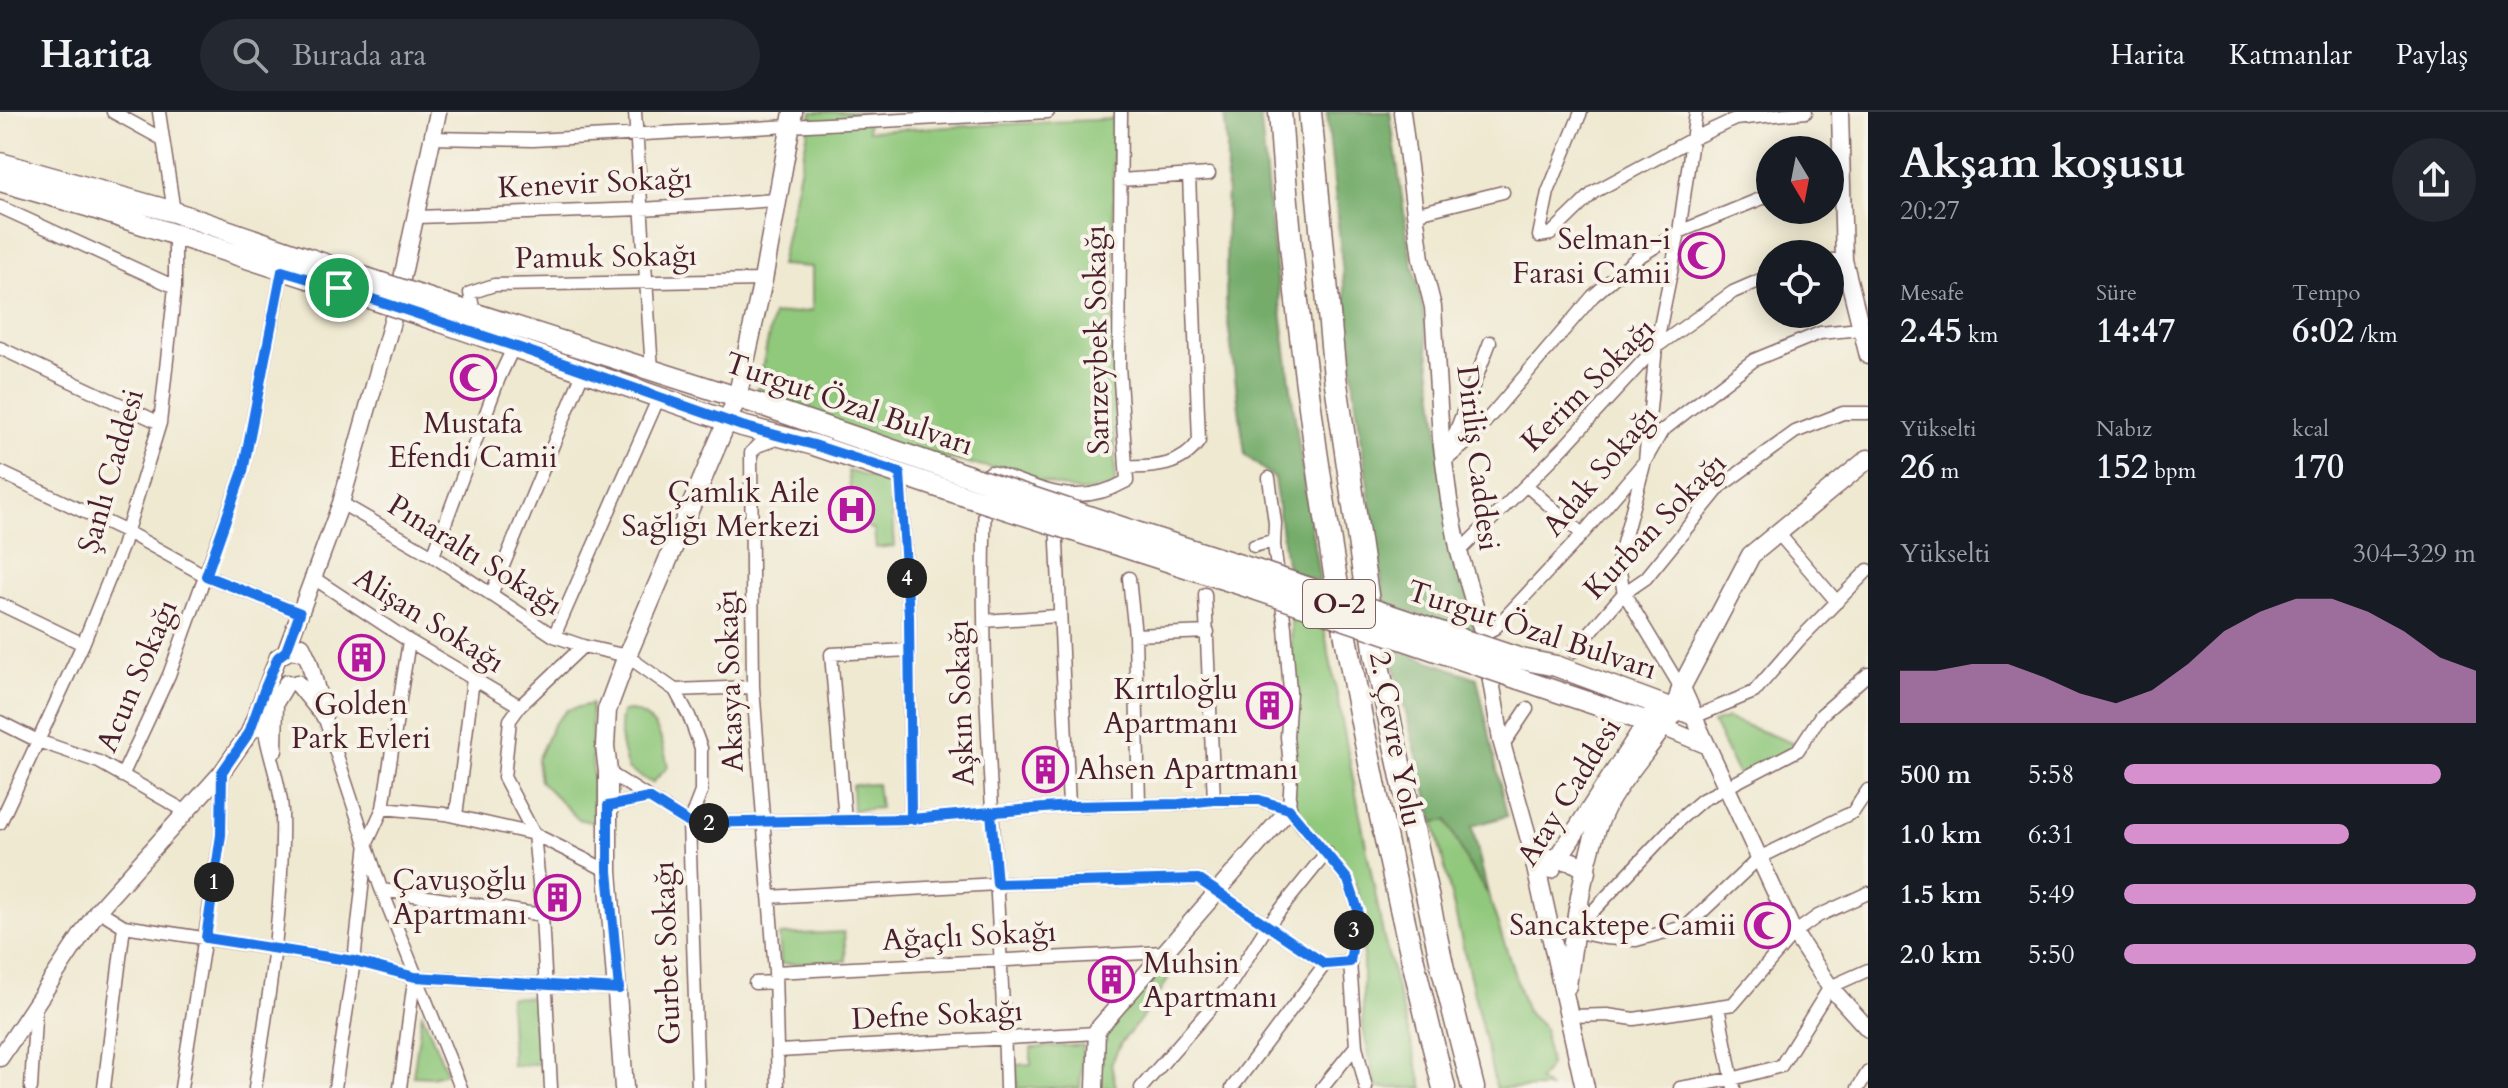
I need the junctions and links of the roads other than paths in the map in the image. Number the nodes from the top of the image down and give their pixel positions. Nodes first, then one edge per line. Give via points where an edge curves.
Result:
1 (113, 112) edge
2 (159, 112) edge
3 (438, 112) edge
4 (635, 112) edge
5 (1048, 112) edge
6 (1121, 112) edge
7 (1280, 112) edge
8 (1310, 112) edge
9 (1402, 112) edge
10 (1594, 112) edge
11 (1696, 112) edge
12 (1806, 112) edge
13 (1840, 112) edge
14 (1579, 116) edge
15 (792, 118) edge
16 (880, 118) edge
17 (637, 133) junction
18 (1838, 136) edge
19 (431, 138) junction
20 (162, 139) junction
21 (1692, 139) junction
22 (0, 163) edge
23 (1209, 174) dead end
24 (1189, 175) junction
25 (1120, 180) junction
26 (0, 181) edge
27 (1503, 192) dead end
28 (776, 200) junction
29 (1756, 201) edge
30 (0, 207) edge
31 (642, 209) junction
32 (174, 212) junction
33 (1414, 214) junction
34 (417, 217) junction
35 (1679, 232) junction
36 (175, 235) junction
37 (282, 271) junction
38 (342, 280) junction
39 (763, 280) junction
40 (647, 281) junction
41 (1844, 281) edge
42 (1756, 282) edge
43 (175, 287) junction
44 (474, 312) junction
45 (444, 313) junction
46 (1860, 329) junction
47 (1490, 342) dead end
48 (514, 346) junction
49 (1656, 347) junction
50 (0, 348) edge
51 (1868, 356) edge
52 (584, 370) junction
53 (652, 370) junction
54 (659, 397) junction
55 (737, 398) junction
56 (1868, 413) edge
57 (726, 420) junction
58 (160, 423) junction
59 (783, 437) junction
60 (1868, 459) edge
61 (1645, 461) junction
62 (1444, 462) junction
63 (1126, 467) junction
64 (0, 472) edge
65 (900, 473) junction
66 (1269, 478) dead end
67 (964, 485) junction
68 (1526, 485) junction
69 (1055, 492) junction
70 (341, 503) junction
71 (984, 508) joint
72 (127, 532) junction
73 (1778, 533) junction
74 (1582, 534) junction
75 (1274, 545) junction
76 (1254, 546) dead end
77 (1459, 552) junction
78 (433, 556) junction
79 (1868, 570) edge
80 (206, 576) junction
81 (312, 577) junction
82 (1129, 578) dead end
83 (1624, 593) junction
84 (1205, 594) dead end
85 (491, 595) junction
86 (1837, 602) junction
87 (0, 604) edge
88 (1058, 616) junction
89 (299, 617) junction
90 (984, 621) junction
91 (1208, 632) junction
92 (1483, 634) junction
93 (1135, 635) junction
94 (554, 636) junction
95 (409, 641) junction
96 (83, 644) junction
97 (583, 646) junction
98 (909, 650) junction
99 (1574, 651) dead end
100 (295, 652) junction
101 (627, 656) junction
102 (275, 668) junction
103 (309, 670) junction
104 (1868, 674) edge
105 (473, 679) junction
106 (292, 683) junction
107 (753, 687) junction
108 (1681, 688) junction
109 (675, 690) junction
110 (271, 693) junction
111 (520, 706) junction
112 (1527, 709) dead end
113 (324, 716) junction
114 (1668, 716) junction
115 (264, 721) junction
116 (0, 722) edge
117 (249, 733) junction
118 (38, 741) junction
119 (1503, 745) junction
120 (1706, 745) junction
121 (275, 766) junction
122 (222, 772) junction
123 (608, 772) junction
124 (122, 776) junction
125 (1725, 789) junction
126 (1868, 790) edge
127 (649, 798) junction
128 (1214, 800) junction
129 (1139, 804) junction
130 (608, 806) junction
131 (1069, 806) junction
132 (383, 808) junction
133 (1289, 809) junction
134 (185, 811) junction
135 (991, 812) junction
136 (456, 816) junction
137 (911, 819) junction
138 (845, 820) junction
139 (0, 823) edge
140 (689, 823) junction
141 (764, 823) junction
142 (534, 834) junction
143 (367, 843) junction
144 (1327, 852) junction
145 (1533, 854) junction
146 (1759, 858) junction
147 (1554, 861) junction
148 (608, 871) junction
149 (1587, 872) junction
150 (997, 884) junction
151 (382, 890) junction
152 (1218, 892) junction
153 (1868, 893) edge
154 (1542, 895) junction
155 (769, 897) junction
156 (98, 910) junction
157 (542, 915) junction
158 (1268, 925) junction
159 (124, 926) junction
160 (1549, 929) junction
161 (1574, 931) junction
162 (1794, 933) junction
163 (206, 938) junction
164 (276, 949) junction
165 (1165, 952) junction
166 (1002, 960) junction
167 (354, 961) junction
168 (1350, 962) junction
169 (1325, 964) junction
170 (1868, 970) edge
171 (415, 977) junction
172 (775, 977) junction
173 (755, 983) dead end
174 (546, 987) junction
175 (1830, 987) junction
176 (619, 989) junction
177 (1565, 997) junction
178 (36, 1002) junction
179 (1718, 1007) junction
180 (1570, 1016) junction
181 (1868, 1029) edge
182 (1097, 1033) junction
183 (1005, 1037) junction
184 (1356, 1046) junction
185 (779, 1051) junction
186 (0, 1058) edge
187 (1868, 1072) edge
188 (1733, 1084) edge
189 (31, 1088) edge
190 (104, 1088) edge
191 (181, 1088) edge
192 (255, 1088) edge
193 (335, 1088) edge
194 (400, 1088) edge
195 (461, 1088) edge
196 (551, 1088) edge
197 (624, 1088) edge
198 (698, 1088) edge
199 (778, 1088) edge
200 (1006, 1088) edge
201 (1095, 1088) edge
202 (1141, 1088) edge
203 (1232, 1088) edge
204 (1322, 1088) edge
205 (1366, 1088) edge
206 (1444, 1088) edge
207 (1473, 1088) edge
208 (1585, 1088) edge
209 (1680, 1088) edge
210 (1858, 1088) edge

1 - 20 street
2 - 20 street, Şanlı Caddesi
3 - 19 street
4 - 17 street
5 - 16 street
6 - 25 street, Sarızeybek Sokağı
7 - 206 highway, 2. Çevre Yolu / O-2 via 1295,290 1336,584 1356,702
8 - 207 highway, 2. Çevre Yolu / O-2 via 1335,377 1376,656
9 - 33 street, Diriliş Caddesi
10 - 14 street
11 - 21 street
12 - 21 street via 1735,119
13 - 18 street
14 - 21 street via 1548,192 1539,236 1551,234 1594,192
15 - 16 street
15 - 17 street
15 - 28 main road
17 - 19 street via 533,140
17 - 31 street
19 - 34 street
20 - 32 street, Şanlı Caddesi
21 - 35 street
22 - 32 main road, Turgut Özal Bulvarı
23 - 24 street
24 - 25 street
24 - 63 street via 1199,441 1189,455 1176,461
25 - 63 street, Sarızeybek Sokağı via 1119,366
26 - 36 main road, Turgut Özal Bulvarı
27 - 33 street
28 - 31 street, Kenevir Sokağı
28 - 39 main road
29 - 35 street
30 - 43 street
31 - 34 street, Kenevir Sokağı
31 - 40 street
32 - 36 street, Şanlı Caddesi
32 - 38 main road, Turgut Özal Bulvarı
33 - 62 street, Diriliş Caddesi via 1433,307
34 - 70 street
35 - 49 street
35 - 62 street via 1637,258 1593,296 1469,441
36 - 37 main road, Turgut Özal Bulvarı
36 - 43 street, Şanlı Caddesi
37 - 38 main road, Turgut Özal Bulvarı
37 - 80 street, Acun Sokağı via 243,471
38 - 45 main road, Turgut Özal Bulvarı, bridge
39 - 40 street, Pamuk Sokağı
39 - 55 main road
40 - 44 street, Pamuk Sokağı via 494,285 470,293
40 - 53 street
41 - 46 street
42 - 49 street, Kerim Sokağı via 1733,292
43 - 58 street, Şanlı Caddesi
44 - 45 main road, Turgut Özal Bulvarı
44 - 53 main road, Turgut Özal Bulvarı
45 - 48 main road, Turgut Özal Bulvarı
46 - 51 street
46 - 61 street, Adak Sokağı via 1820,333 1754,360 1662,431
47 - 62 street
48 - 52 main road, Turgut Özal Bulvarı
48 - 78 street
49 - 61 street
49 - 68 street, Kerim Sokağı
50 - 58 street
52 - 54 main road, Turgut Özal Bulvarı
52 - 85 street
53 - 55 main road, Turgut Özal Bulvarı
54 - 57 main road, Turgut Özal Bulvarı
54 - 94 street
55 - 57 main road
55 - 67 main road, Turgut Özal Bulvarı
56 - 83 street, Kurban Sokağı via 1843,413 1795,432 1721,486 1646,578
57 - 59 main road, Turgut Özal Bulvarı
57 - 101 main road
58 - 72 street, Şanlı Caddesi
59 - 65 main road, Turgut Özal Bulvarı
59 - 107 street, Akasya Sokağı via 765,441 751,453
60 - 73 main road, Atay Caddesi
61 - 74 street, Adak Sokağı
61 - 83 street via 1618,562
62 - 77 street, Diriliş Caddesi
63 - 69 street, Sarızeybek Sokağı via 1127,481 1107,492 1069,497
64 - 72 street
65 - 67 main road, Turgut Özal Bulvarı
65 - 98 street
66 - 75 street
67 - 114 main road, Turgut Özal Bulvarı, bridge via 1520,669 1556,666
68 - 74 street
68 - 77 street, Kerim Sokağı
69 - 71 street, Sarızeybek Sokağı via 991,472 986,476
69 - 88 street
70 - 78 street, Pınaraltı Sokağı
70 - 81 street
71 - 90 street, Aşkın Sokağı
72 - 80 street
72 - 96 street, Şanlı Caddesi
73 - 86 street
73 - 108 main road, Atay Caddesi via 1751,555
74 - 92 street, Adak Sokağı via 1495,628
75 - 76 street via 1272,541
75 - 133 street via 1290,692
77 - 92 street, Diriliş Caddesi
78 - 85 street, Pınaraltı Sokağı
79 - 86 street
80 - 89 street
80 - 124 street, Acun Sokağı via 169,675
81 - 89 street
81 - 95 street, Alişan Sokağı
82 - 93 street
83 - 99 street, Kurban Sokağı
83 - 108 street
84 - 91 street
85 - 94 street, Pınaraltı Sokağı
86 - 114 street via 1754,692
87 - 96 street
88 - 90 street
88 - 131 street
89 - 100 street
90 - 135 street, Aşkın Sokağı
91 - 93 street
91 - 128 street
92 - 119 street, Diriliş Caddesi
93 - 129 street
94 - 97 street, Pınaraltı Sokağı
95 - 105 street, Alişan Sokağı
95 - 132 street
96 - 118 street, Şanlı Caddesi
97 - 101 street, Pınaraltı Sokağı
97 - 111 street
98 - 137 street
98 - 138 street via 831,654
100 - 102 street via 278,657
100 - 103 street via 309,661
101 - 109 street, Gurbet Sokağı
101 - 123 main road via 607,710
102 - 106 street via 279,677
102 - 110 street
103 - 106 street via 306,678
103 - 113 street
104 - 125 street via 1821,715 1798,750
105 - 111 street, Alişan Sokağı
105 - 136 street
106 - 110 street
106 - 113 street
107 - 109 street
107 - 141 street, Akasya Sokağı
108 - 114 main road
108 - 114 main road, Atay Caddesi via 1668,695
109 - 140 street, Gurbet Sokağı via 701,748 701,792
110 - 115 street
110 - 117 street
110 - 121 street
111 - 142 street via 510,720 504,777
112 - 119 street
113 - 143 street
114 - 120 street
114 - 120 street
114 - 147 main road, Atay Caddesi
114 - 149 main road, Atay Caddesi via 1607,805
115 - 117 street
115 - 121 street
116 - 118 street
117 - 122 street
118 - 124 street via 99,762
118 - 139 street, Şanlı Caddesi
119 - 145 street, Diriliş Caddesi
120 - 125 street
121 - 164 street via 282,808
122 - 134 street
122 - 163 street via 221,835
123 - 127 street
123 - 130 main road
124 - 134 street
125 - 146 street
125 - 161 street via 1680,819
126 - 146 street via 1853,812
127 - 130 street
127 - 140 street
128 - 129 street
128 - 133 street via 1259,800
129 - 131 street
130 - 148 main road
131 - 135 street
132 - 136 street
132 - 143 street
133 - 144 street
133 - 152 street
134 - 156 street
135 - 137 street
135 - 150 street, Aşkın Sokağı
136 - 142 street
137 - 138 street
138 - 141 street
140 - 141 street
140 - 198 street, Gurbet Sokağı
141 - 155 street, Akasya Sokağı
142 - 148 street
142 - 157 street
143 - 151 street
143 - 167 street
144 - 158 street
144 - 168 street via 1348,880 1358,910
145 - 147 main road
145 - 154 main road
146 - 161 street via 1687,926 1636,940
146 - 162 street
147 - 149 main road via 1579,863
147 - 154 main road, Atay Caddesi
148 - 176 main road
149 - 161 main road, Atay Caddesi
150 - 152 street via 1198,879
150 - 155 street
150 - 166 street, Aşkın Sokağı
151 - 157 street
151 - 171 street
152 - 158 street
152 - 165 street
153 - 162 street
154 - 160 main road
155 - 172 street, Akasya Sokağı
156 - 159 street
156 - 178 street
157 - 174 street
158 - 169 street
158 - 202 street via 1228,988
159 - 163 street
159 - 190 street
160 - 161 main road
160 - 177 main road
161 - 177 main road, Atay Caddesi
162 - 175 street
162 - 179 street via 1733,1004
163 - 164 street
163 - 191 street
164 - 167 street
164 - 192 street
165 - 166 street, Ağaçlı Sokağı
165 - 182 street
166 - 172 street, Ağaçlı Sokağı
166 - 183 street, Aşkın Sokağı
167 - 171 street
167 - 193 street
168 - 169 street
168 - 184 street
169 - 203 street
170 - 175 street
171 - 174 street
171 - 194 street
171 - 195 street
172 - 173 street, Ağaçlı Sokağı
172 - 185 street, Akasya Sokağı
174 - 176 street
174 - 196 street
175 - 181 street
175 - 188 street via 1781,1066
176 - 197 main road
177 - 180 main road
178 - 186 street
178 - 189 street
179 - 180 street via 1634,1019
179 - 188 street
180 - 208 main road
182 - 183 street, Defne Sokağı
182 - 201 street
183 - 185 street, Defne Sokağı
183 - 200 street, Aşkın Sokağı
184 - 204 street
184 - 205 street
185 - 199 street, Akasya Sokağı
187 - 210 street
188 - 209 street

